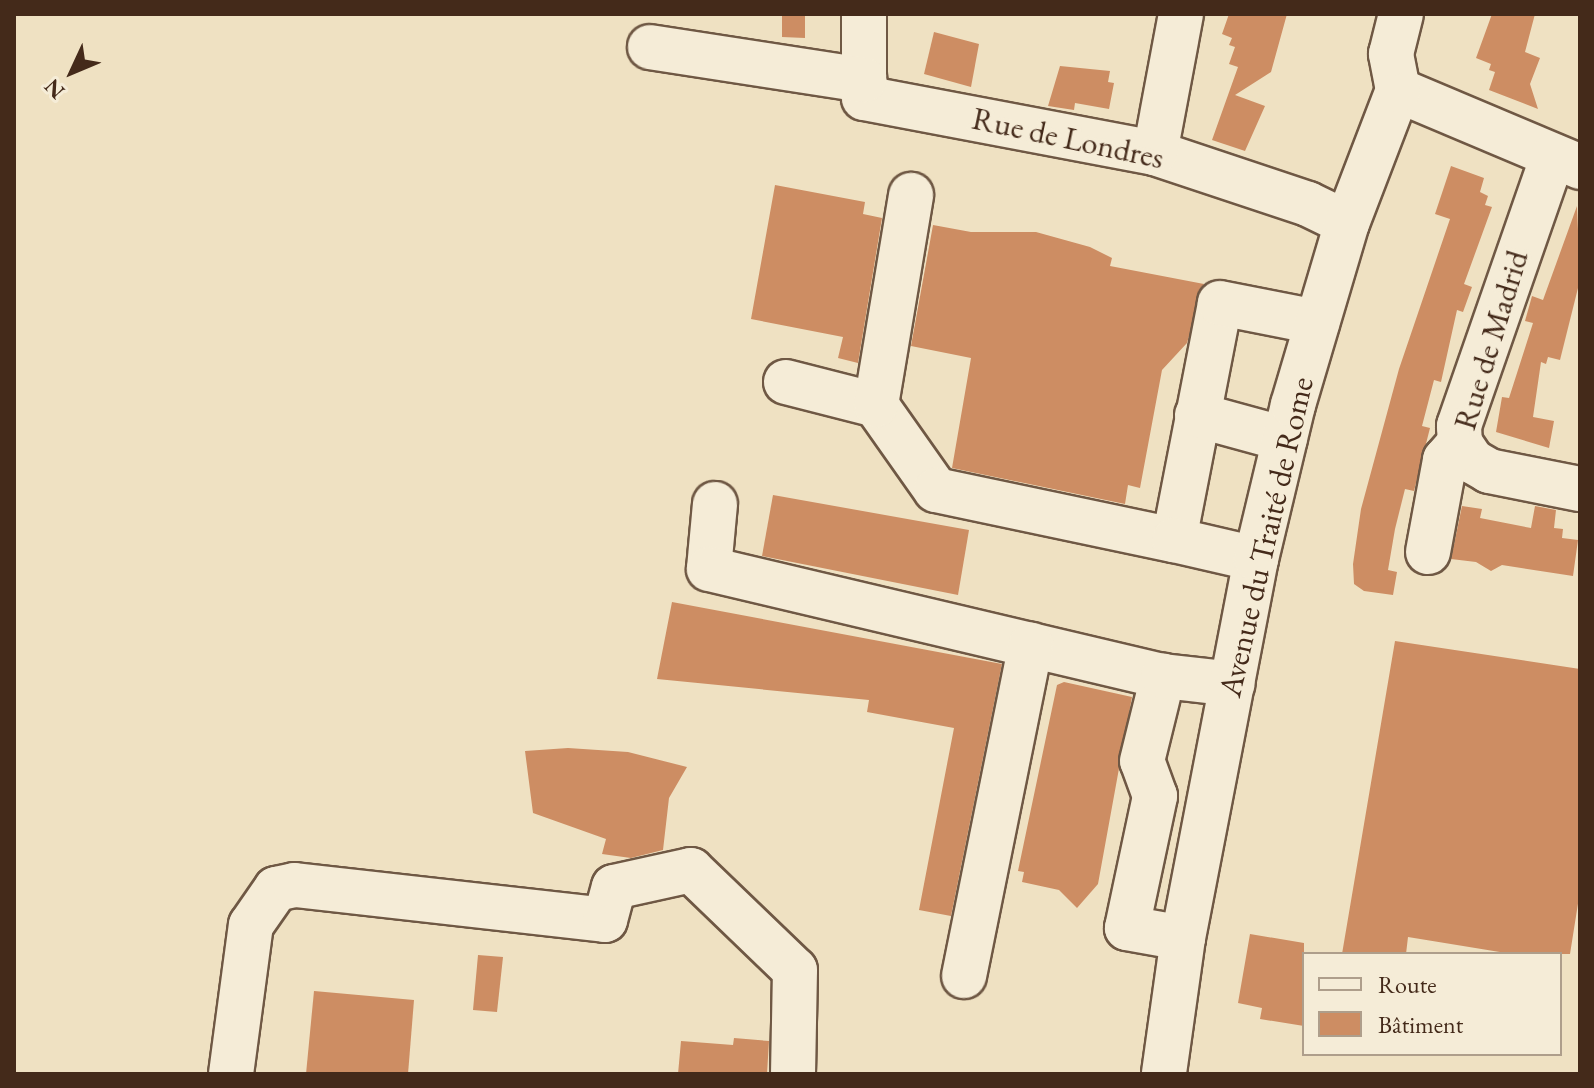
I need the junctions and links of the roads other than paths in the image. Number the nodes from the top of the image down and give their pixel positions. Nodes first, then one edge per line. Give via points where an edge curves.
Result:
1 (864, 14) edge
2 (1181, 14) edge
3 (1401, 14) edge
4 (650, 47) dead end
5 (864, 80) junction
6 (1398, 90) junction
7 (1155, 153) junction
8 (1571, 158) edge
9 (911, 195) dead end
10 (1347, 223) junction
11 (1317, 322) junction
12 (786, 382) dead end
13 (876, 405) junction
14 (1197, 415) junction
15 (1285, 439) junction
16 (1460, 443) junction
17 (1580, 489) edge
18 (715, 504) dead end
19 (1174, 540) junction
20 (1428, 552) dead end
21 (1256, 559) junction
22 (1031, 645) junction
23 (1163, 676) junction
24 (1233, 684) junction
25 (1183, 938) junction
26 (964, 976) dead end
27 (231, 1074) edge
28 (793, 1074) edge
29 (1172, 1074) edge

1 - 5 street
2 - 7 street
3 - 6 street, Avenue du Traité de Rome via 1391,54
4 - 5 street
5 - 7 street, Rue de Londres via 864,98
6 - 8 street
6 - 10 street, Avenue du Traité de Rome
7 - 10 street, Rue de Londres
8 - 16 street, Rue de Madrid via 1459,426
9 - 13 street
10 - 11 street, Avenue du Traité de Rome
11 - 14 street via 1220,303
11 - 15 street, Avenue du Traité de Rome
12 - 13 street
13 - 19 street via 936,490
14 - 15 street
14 - 19 street
15 - 21 street, Avenue du Traité de Rome
16 - 17 street, Rue de Madrid via 1472,461 1489,471
16 - 20 street via 1445,460
18 - 22 street via 709,569
19 - 21 street
21 - 24 street, Avenue du Traité de Rome
22 - 23 street
22 - 26 street
23 - 24 street
23 - 25 street via 1142,761 1155,796 1127,928
24 - 25 street, Avenue du Traité de Rome
25 - 29 street, Avenue du Traité de Rome
27 - 28 street via 251,925 276,889 295,885 605,920 614,887 691,870 795,970

